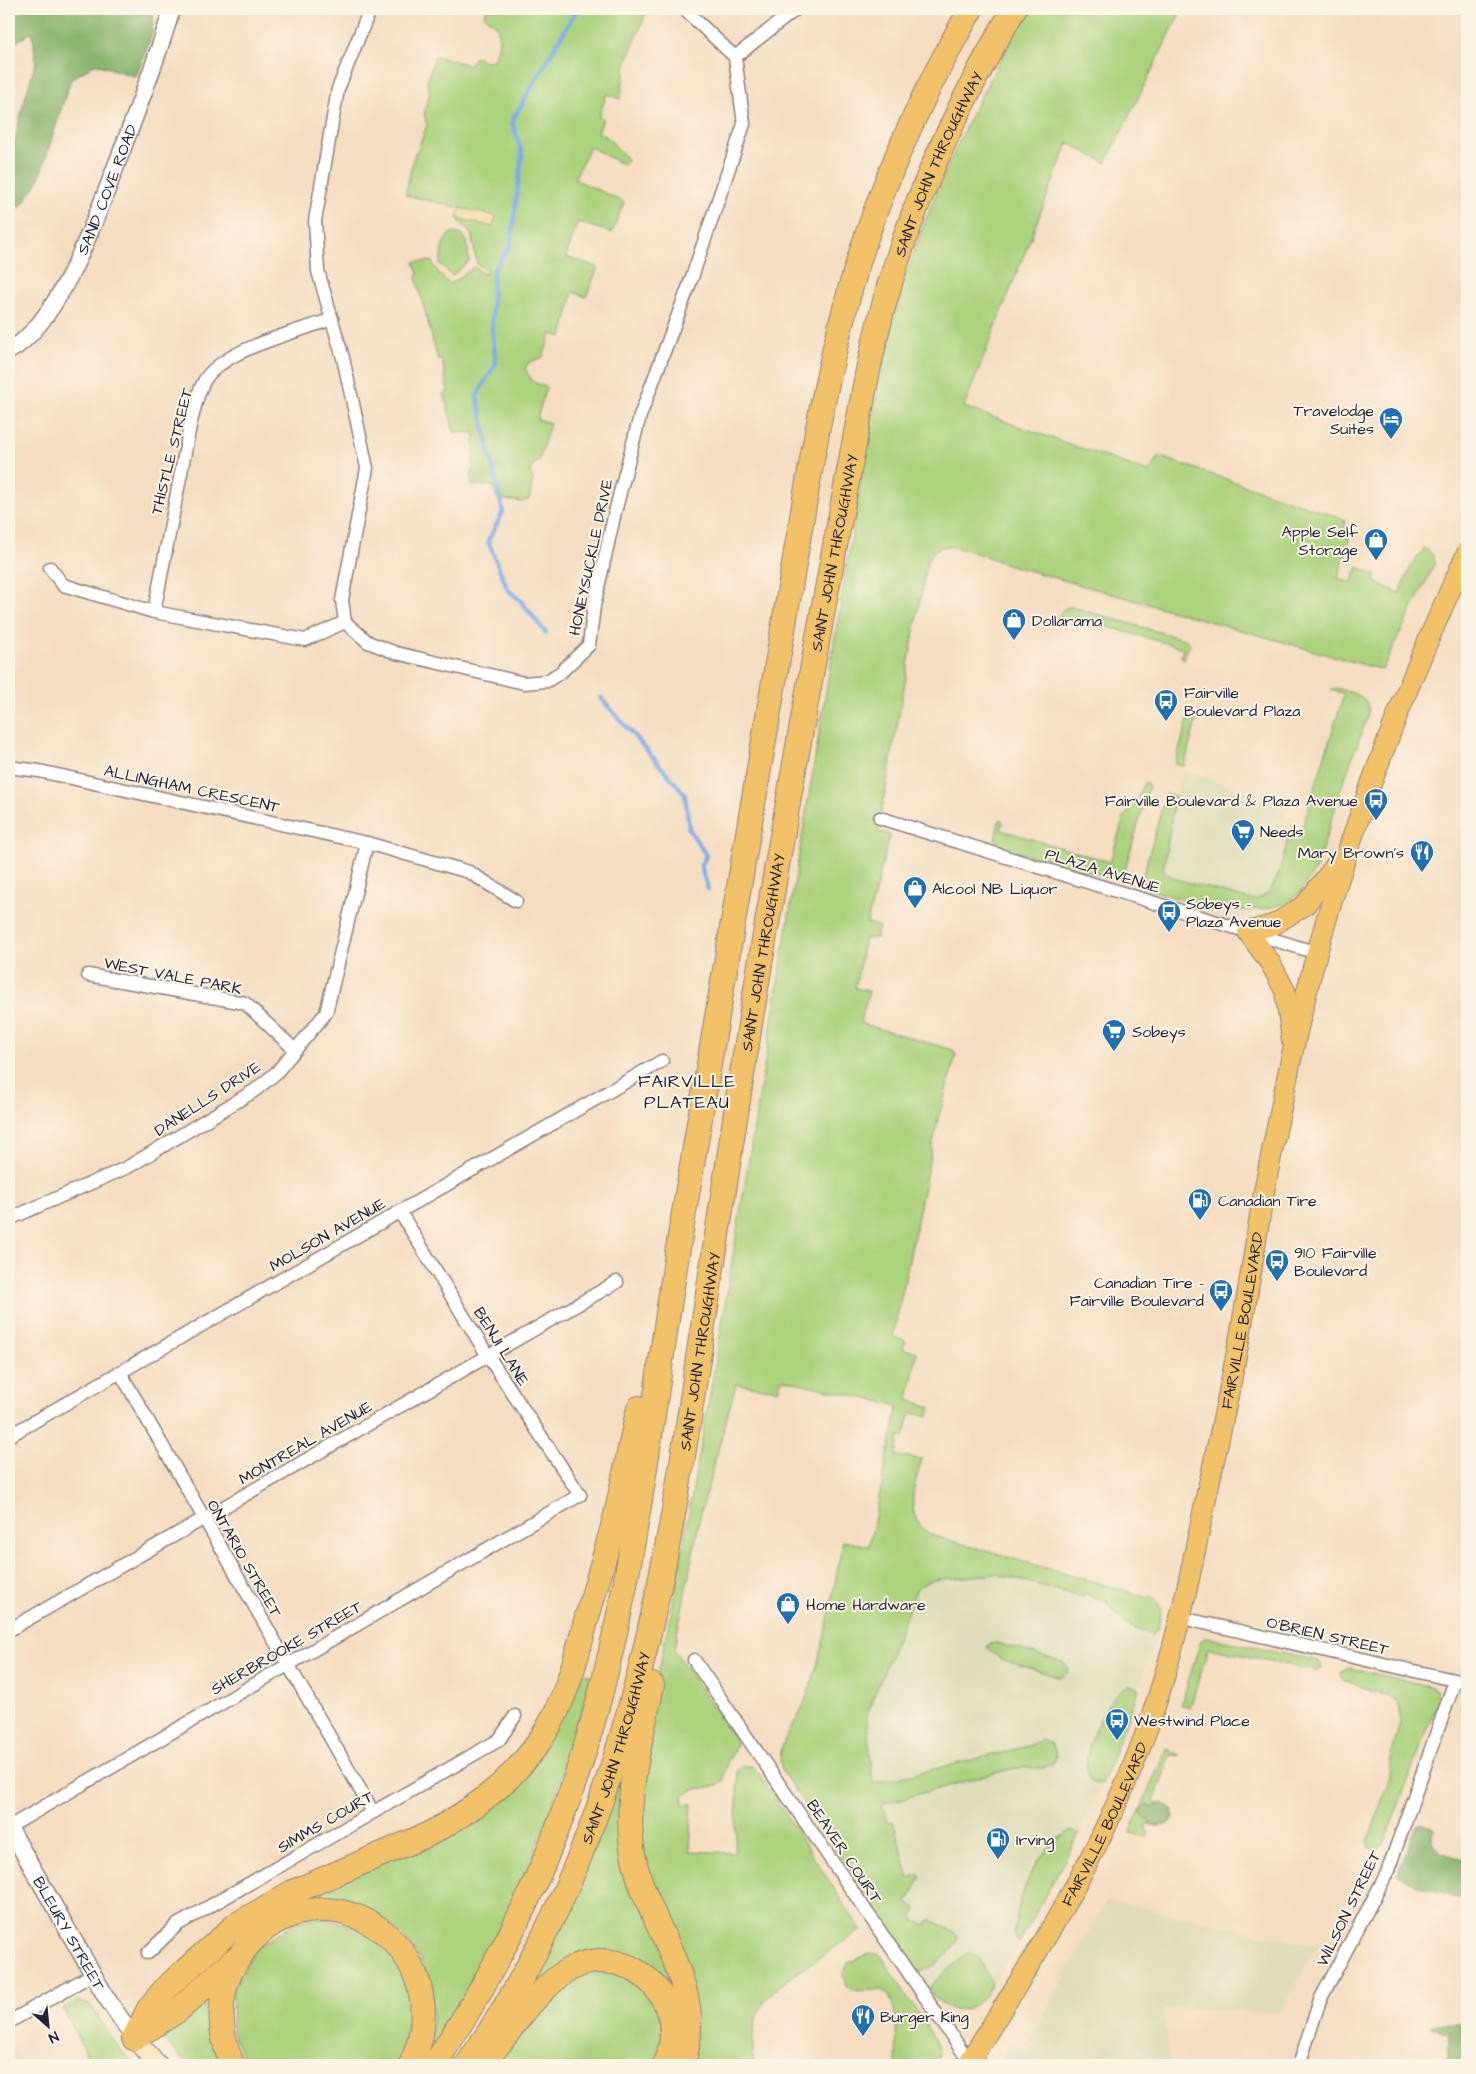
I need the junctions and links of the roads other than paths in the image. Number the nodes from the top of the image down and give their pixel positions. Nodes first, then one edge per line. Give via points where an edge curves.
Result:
1 (172, 9) edge
2 (370, 9) edge
3 (684, 9) edge
4 (796, 9) edge
5 (971, 9) edge
6 (1014, 9) edge
7 (735, 57) junction
8 (332, 319) junction
9 (9, 351) edge
10 (1467, 553) edge
11 (50, 568) dead end
12 (154, 612) junction
13 (345, 622) junction
14 (9, 768) edge
15 (880, 818) dead end
16 (367, 843) junction
17 (1346, 852) junction
18 (516, 900) dead end
19 (1248, 932) junction
20 (1317, 953) junction
21 (88, 975) dead end
22 (295, 1050) junction
23 (1293, 1050) junction
24 (662, 1062) dead end
25 (400, 1212) junction
26 (9, 1219) edge
27 (678, 1250) junction
28 (617, 1282) dead end
29 (488, 1356) junction
30 (120, 1372) junction
31 (9, 1436) edge
32 (680, 1479) junction
33 (580, 1495) joint
34 (204, 1518) junction
35 (1182, 1618) junction
36 (9, 1630) edge
37 (694, 1660) dead end
38 (287, 1664) junction
39 (1461, 1682) edge
40 (515, 1716) dead end
41 (373, 1812) junction
42 (9, 1827) edge
43 (148, 1953) dead end
44 (240, 1954) junction
45 (92, 1974) junction
46 (9, 2022) edge
47 (134, 2038) junction
48 (968, 2063) edge
49 (158, 2065) edge
50 (233, 2065) edge
51 (411, 2065) edge
52 (434, 2065) edge
53 (467, 2065) edge
54 (482, 2065) edge
55 (665, 2065) edge
56 (682, 2065) edge
57 (1299, 2065) edge

1 - 9 street, SAND COVE ROAD via 158,57 82,254 43,320
2 - 8 street via 338,89 315,222 318,271
3 - 7 street
4 - 7 street
5 - 27 highway, SAINT JOHN THROUGHWAY via 916,114 880,199 837,339 804,507
6 - 32 highway, SAINT JOHN THROUGHWAY via 970,86 922,193 888,289 867,375 745,1054
7 - 13 street, HONEYSUCKLE DRIVE via 744,124 693,275 640,416 594,606 589,645 562,672 547,681 524,683 396,653 368,642
8 - 12 street, THISTLE STREET via 236,354 210,372 198,396 190,426
8 - 13 street via 366,468 342,600
10 - 17 main road, FAIRVILLE BOULEVARD via 1405,696
11 - 12 street via 63,584
12 - 13 street via 305,640
14 - 16 street, ALLINGHAM CRESCENT
15 - 19 street, PLAZA AVENUE
16 - 18 street, ALLINGHAM CRESCENT via 469,872
16 - 22 street, DANELLS DRIVE via 326,1013
17 - 19 main road via 1305,905 1275,924
17 - 20 main road, FAIRVILLE BOULEVARD
19 - 20 street, PLAZA AVENUE
19 - 23 main road via 1285,991
20 - 23 main road, FAIRVILLE BOULEVARD
21 - 22 street, WEST VALE PARK via 245,1004
22 - 26 street, DANELLS DRIVE via 276,1073 254,1091 128,1167
23 - 35 main road, FAIRVILLE BOULEVARD via 1263,1198 1237,1353
24 - 25 street, MOLSON AVENUE
25 - 29 street, BENJI LANE
25 - 30 street, MOLSON AVENUE
27 - 47 highway via 616,1516 571,1676 543,1736 506,1781 464,1814 429,1834 274,1901 236,1925 166,1988 150,2007
27 - 52 highway, SAINT JOHN THROUGHWAY via 643,1479 614,1638 599,1700 560,1824 514,1930 478,1997
28 - 29 street, MONTREAL AVENUE
29 - 33 street, BENJI LANE
29 - 34 street, MONTREAL AVENUE
30 - 31 street, MOLSON AVENUE
30 - 34 street, ONTARIO STREET
32 - 53 highway, SAINT JOHN THROUGHWAY via 648,1646 608,1787 573,1876 539,1947 502,2013
32 - 56 highway via 660,1646 632,1788 631,1828 634,1858 642,1884 676,1959 688,2002 688,2037
33 - 38 street, SHERBROOKE STREET
34 - 36 street, MONTREAL AVENUE
34 - 38 street, ONTARIO STREET
35 - 39 street, O'BRIEN STREET
35 - 48 main road, FAIRVILLE BOULEVARD via 1147,1731 1110,1817 1049,1933
37 - 48 street, BEAVER COURT
38 - 41 street, ONTARIO STREET
38 - 42 street, SHERBROOKE STREET
39 - 57 street, WILSON STREET via 1387,1873 1320,2000
40 - 41 street, SIMMS COURT via 499,1740
41 - 43 street, SIMMS COURT via 177,1925
42 - 45 street, BLEURY STREET
44 - 47 highway via 177,2011
44 - 50 highway via 227,1978 222,1999 225,2041
44 - 51 highway via 271,1925 301,1912 338,1911 371,1923 406,1956 416,1975 424,2005 423,2024
45 - 46 street
45 - 47 street, BLEURY STREET
47 - 49 main road
54 - 55 highway via 557,1977 588,1962 603,1960 638,1970 661,1993 667,2007 672,2040

